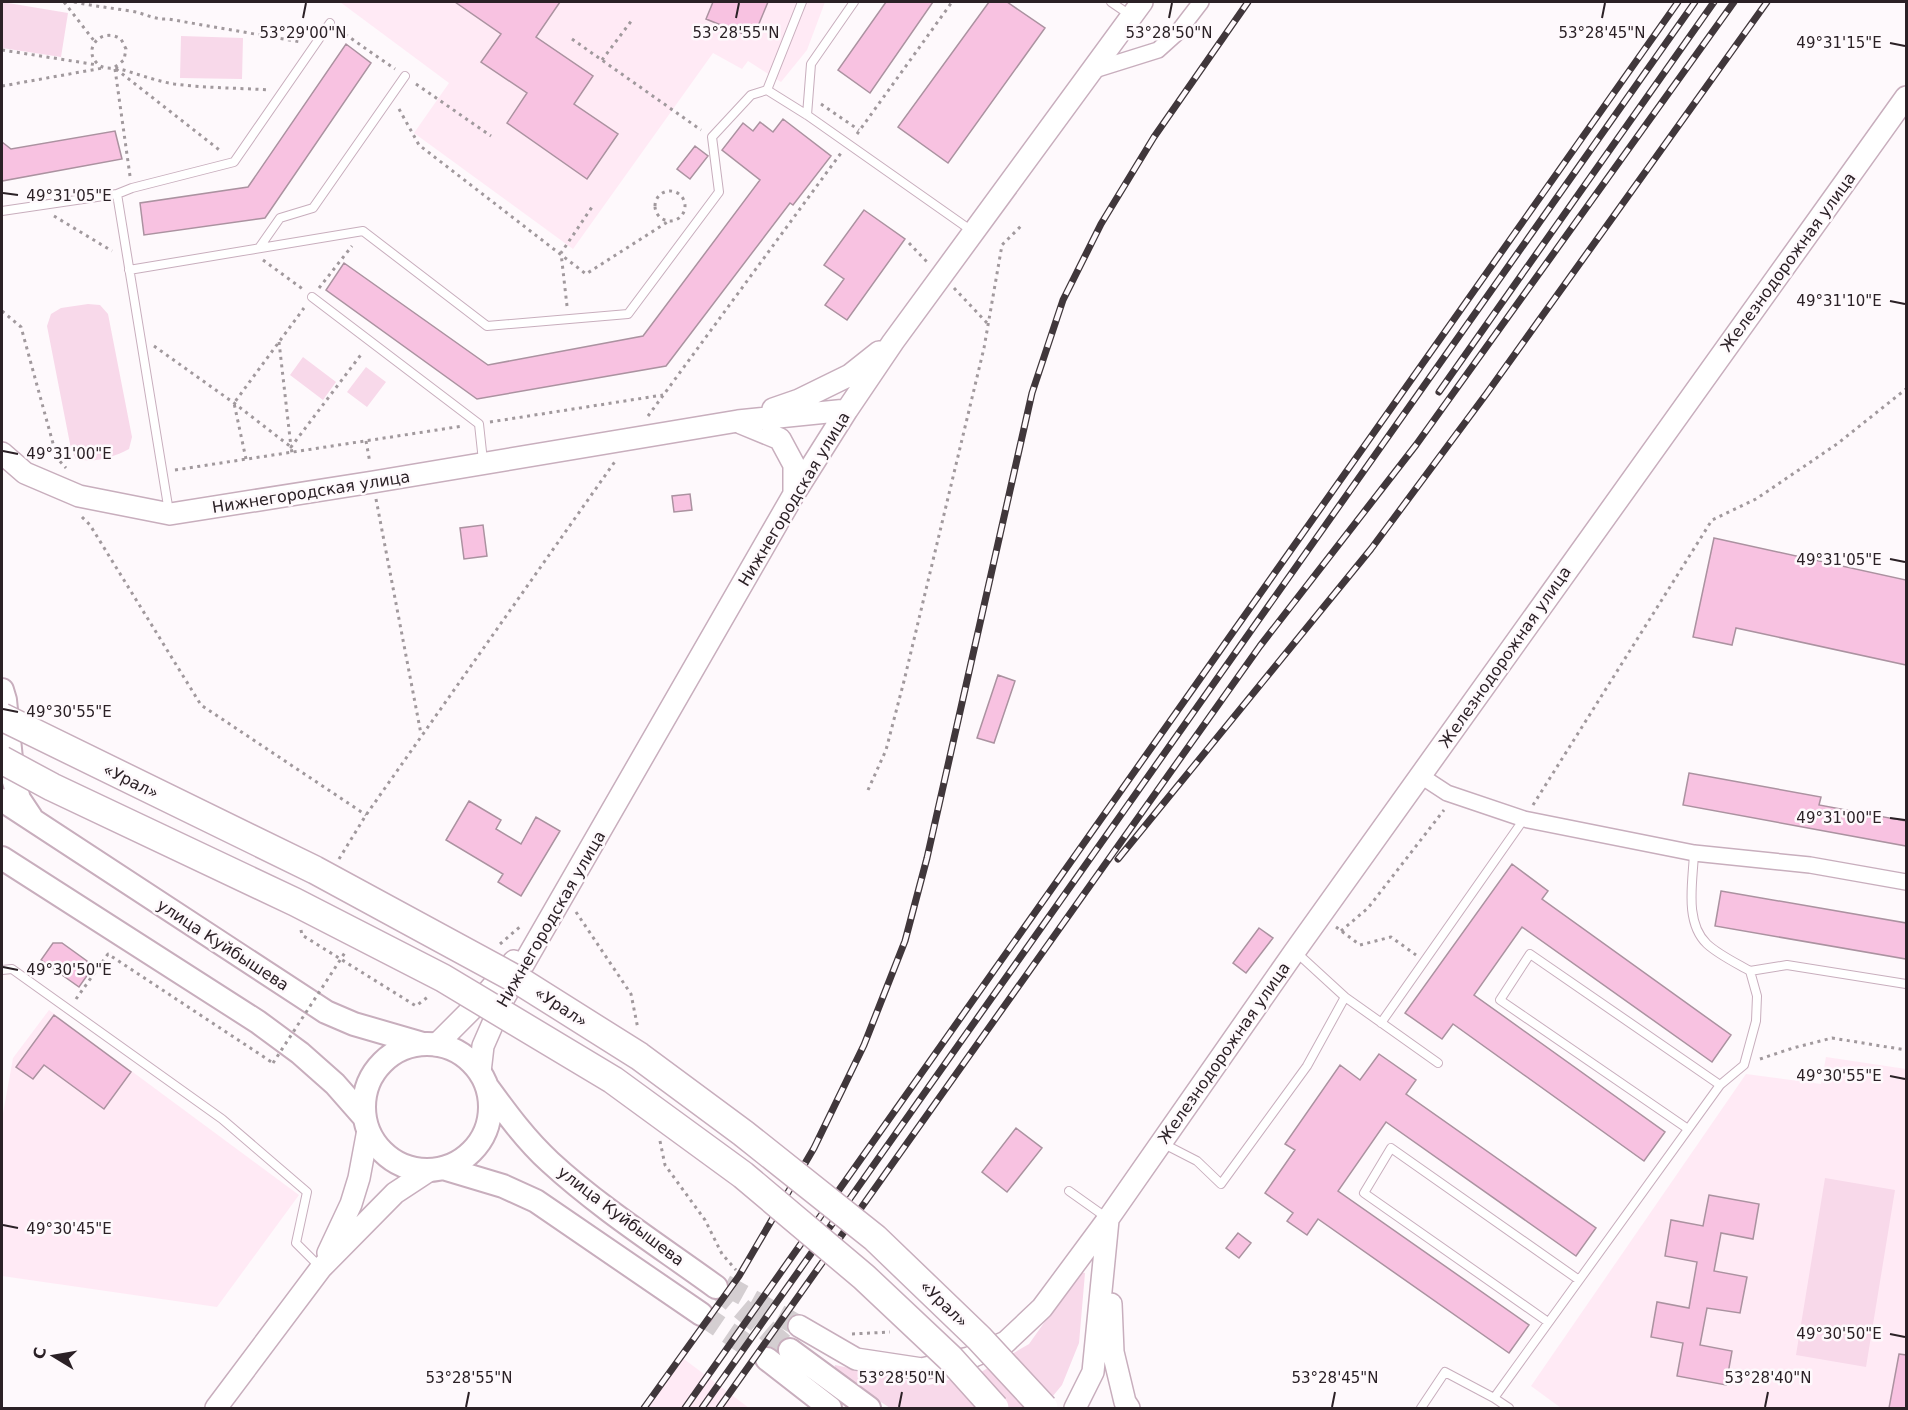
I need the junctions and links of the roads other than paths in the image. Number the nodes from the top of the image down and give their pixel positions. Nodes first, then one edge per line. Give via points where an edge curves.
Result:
1 (802, 2) edge
2 (854, 2) edge
3 (1111, 2) edge
4 (1201, 2) edge
5 (1137, 9) edge
6 (330, 23) road end
7 (1091, 71) junction
8 (405, 76) road end
9 (767, 90) junction
10 (1906, 97) edge
11 (807, 115) junction
12 (117, 194) junction
13 (2, 211) edge
14 (973, 232) junction
15 (259, 248) junction
16 (129, 270) junction
17 (312, 297) road end
18 (893, 342) junction
19 (847, 410) junction
20 (738, 421) junction
21 (2, 453) edge
22 (484, 464) junction
23 (794, 494) junction
24 (170, 514) junction
25 (2, 690) edge
26 (2, 717) edge
27 (2, 760) edge
28 (1421, 776) junction
29 (2, 800) edge
30 (1524, 819) junction
31 (33, 821) junction
32 (1694, 853) junction
33 (2, 858) edge
34 (1906, 882) edge
35 (551, 917) junction
36 (1295, 951) junction
37 (2, 970) edge
38 (1750, 971) junction
39 (1906, 984) edge
40 (1345, 997) junction
41 (1381, 1023) junction
42 (430, 1044) junction
43 (1438, 1063) dead end
44 (482, 1078) junction
45 (1720, 1085) junction
46 (366, 1123) junction
47 (1688, 1129) junction
48 (1161, 1143) junction
49 (437, 1169) junction
50 (1069, 1191) dead end
51 (1108, 1219) junction
52 (321, 1268) junction
53 (1579, 1280) junction
54 (726, 1281) tunnel mouth
55 (701, 1314) tunnel mouth
56 (1548, 1322) junction
57 (799, 1326) tunnel mouth
58 (790, 1350) tunnel mouth
59 (767, 1359) tunnel mouth
60 (1494, 1398) junction
61 (216, 1408) edge
62 (830, 1408) edge
63 (869, 1408) edge
64 (995, 1408) edge
65 (1044, 1408) edge
66 (1075, 1408) edge
67 (1129, 1408) edge
68 (1421, 1408) edge
69 (1509, 1408) edge

1 - 9 lane
2 - 11 lane via 811,64
3 - 5 lane
4 - 7 street via 1158,50
5 - 7 main road, Нижнегородская улица
6 - 12 lane via 234,162
7 - 14 main road, Нижнегородская улица
8 - 15 lane via 313,208 279,218
9 - 11 lane
9 - 15 lane via 751,95 712,138 719,192 628,314 487,326 363,231
10 - 28 main road, Железнодорожная улица
11 - 14 lane
12 - 13 lane
12 - 16 lane
14 - 18 main road, Нижнегородская улица
15 - 16 lane
16 - 24 lane
17 - 22 lane via 479,424
18 - 19 main road, Нижнегородская улица
18 - 20 main road via 850,375 799,400
19 - 20 main road
19 - 23 main road, Нижнегородская улица
20 - 22 main road, Нижнегородская улица
20 - 23 main road via 780,440 794,465
21 - 24 main road, Нижнегородская улица via 25,473 80,496
22 - 24 main road, Нижнегородская улица
23 - 35 main road, Нижнегородская улица
25 - 31 main road, улица Куйбышева via 13,778 19,799
26 - 65 highway, «Урал», bridge via 315,870 523,983 639,1056 875,1238 979,1338
27 - 64 highway, bridge via 443,978 614,1080 743,1175 864,1277
28 - 30 street via 1447,793
28 - 36 main road, Железнодорожная улица
29 - 31 main road, улица Куйбышева
30 - 32 street
30 - 41 lane
31 - 42 main road, улица Куйбышева via 326,1012 354,1024
32 - 34 street via 1810,865
32 - 38 lane via 1694,924 1705,942
33 - 46 main road via 258,1022 335,1084
35 - 42 main road via 480,1001
35 - 44 main road, Нижнегородская улица via 504,998 483,1046
36 - 40 lane
36 - 48 main road, Железнодорожная улица
37 - 52 lane via 12,969 222,1119 307,1192 296,1244
38 - 39 lane via 1787,965
38 - 45 lane via 1757,996 1756,1021 1744,1065
40 - 41 lane
40 - 48 lane via 1307,1066 1221,1184 1197,1161
41 - 43 lane
42 - 44 main road via 461,1054
42 - 46 main road via 398,1051 378,1067 366,1091
44 - 49 main road via 490,1110 483,1136 466,1156
44 - 54 main road, улица Куйбышева via 517,1128 549,1162 673,1256
45 - 47 lane
45 - 47 lane via 1530,954 1500,1000
46 - 49 main road via 378,1147 392,1160 417,1170
46 - 52 main road via 359,1178 351,1204
47 - 53 lane
48 - 51 main road, Железнодорожная улица
49 - 52 main road via 396,1193
49 - 55 main road, улица Куйбышева via 503,1186 536,1201
50 - 51 lane
51 - 57 main road, Железнодорожная улица via 1042,1308 1006,1342 969,1359 922,1370 856,1359
51 - 66 main road via 1093,1372
51 - 67 main road via 1113,1352
52 - 61 main road
53 - 56 lane
53 - 56 lane via 1391,1148 1364,1193
56 - 60 lane
58 - 63 main road
59 - 62 main road
60 - 68 lane via 1445,1372
60 - 69 lane

